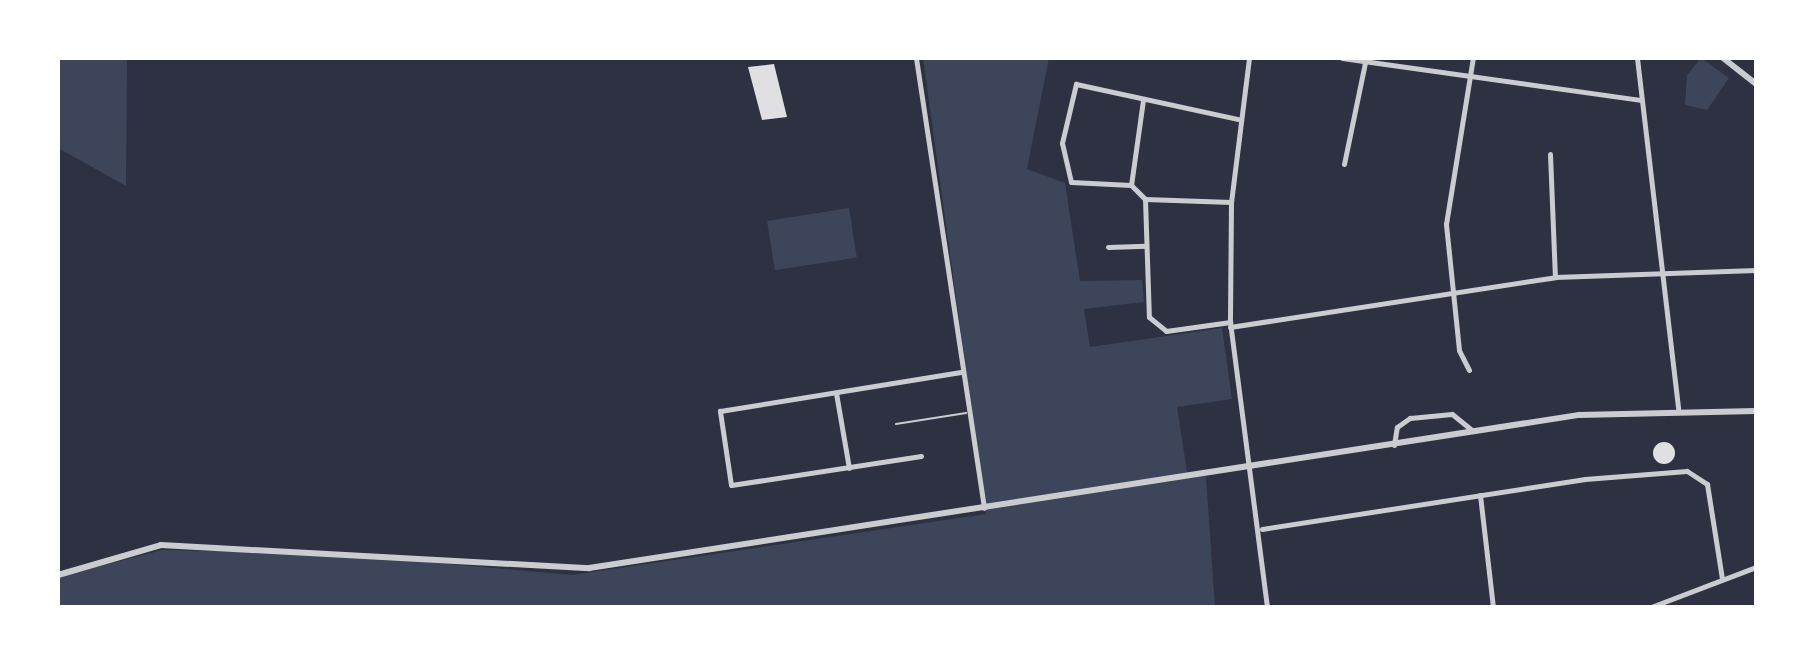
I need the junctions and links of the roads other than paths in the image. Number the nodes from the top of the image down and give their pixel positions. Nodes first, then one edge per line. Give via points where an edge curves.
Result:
1 (916, 58) edge
2 (1249, 58) edge
3 (1342, 58) edge
4 (1473, 58) edge
5 (1637, 58) edge
6 (1723, 58) edge
7 (1366, 60) edge
8 (1469, 76) junction
9 (1756, 84) edge
10 (1143, 100) junction
11 (1640, 100) junction
12 (1238, 119) junction
13 (1550, 154) dead end
14 (1344, 164) dead end
15 (1131, 185) junction
16 (1145, 199) junction
17 (1231, 202) junction
18 (1146, 246) junction
19 (1108, 247) dead end
20 (1756, 270) edge
21 (1664, 273) junction
22 (1555, 277) junction
23 (1451, 295) junction
24 (1230, 324) junction
25 (1469, 370) dead end
26 (961, 372) junction
27 (836, 393) junction
28 (1678, 409) junction
29 (1756, 411) edge
30 (968, 413) junction
31 (896, 424) dead end
32 (1473, 431) junction
33 (1394, 445) junction
34 (921, 456) dead end
35 (849, 468) junction
36 (1250, 468) junction
37 (1480, 495) junction
38 (984, 509) junction
39 (1262, 529) junction
40 (1756, 567) edge
41 (58, 575) edge
42 (1722, 579) junction
43 (1267, 607) edge
44 (1493, 607) edge
45 (1651, 607) edge

1 - 26 street
2 - 12 street
3 - 7 street
4 - 8 street
5 - 11 street
6 - 9 street
7 - 8 street
7 - 14 street
8 - 11 street
8 - 23 street via 1446,224
10 - 12 street
10 - 15 street
10 - 15 street via 1076,84 1062,143 1071,182
11 - 21 street
12 - 17 street
13 - 22 street
15 - 16 street
16 - 17 street
16 - 18 street
17 - 24 street
18 - 19 street
18 - 24 street via 1155,328
20 - 21 street
21 - 22 street
21 - 28 street
22 - 23 street
23 - 24 street
23 - 25 street
24 - 36 street
26 - 27 street
26 - 30 street
27 - 35 street
27 - 35 street via 720,411 731,485
28 - 29 street
28 - 32 street via 1628,409
30 - 31 lane
30 - 38 street
32 - 33 street
32 - 33 street via 1452,414 1410,418 1397,427
33 - 36 street
34 - 35 street
36 - 38 street
36 - 39 street
37 - 39 street
37 - 42 street via 1642,472 1687,471 1707,484
37 - 44 street
38 - 41 street via 589,568 331,550 161,545
39 - 43 street
40 - 42 street
42 - 45 street

